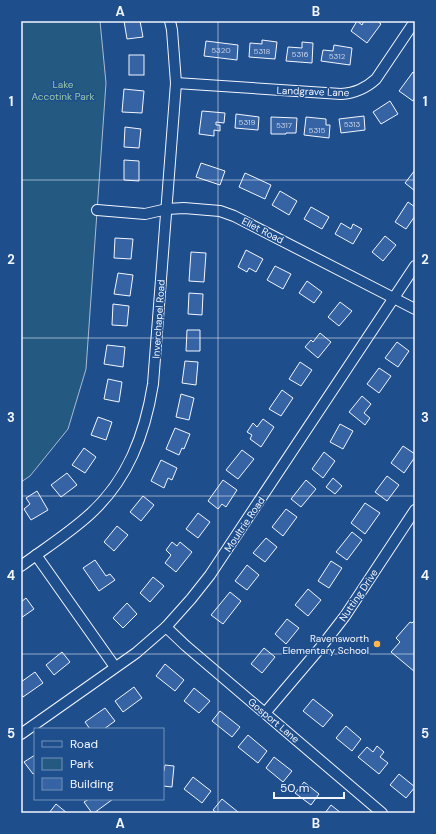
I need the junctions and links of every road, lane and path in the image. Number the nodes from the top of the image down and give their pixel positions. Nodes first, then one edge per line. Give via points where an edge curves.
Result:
1 (170, 21) edge
2 (415, 21) edge
3 (176, 83) junction
4 (167, 209) junction
5 (97, 210) dead end
6 (415, 266) edge
7 (394, 298) junction
8 (415, 309) edge
9 (415, 510) edge
10 (36, 555) junction
11 (21, 566) edge
12 (166, 627) junction
13 (115, 667) junction
14 (265, 713) junction
15 (21, 734) edge
16 (382, 813) edge

1 - 3 street, Inverchapel Road
2 - 3 street, Landgrave Lane via 376,79 356,92 341,94
3 - 4 street, Inverchapel Road
4 - 5 street, Ellet Road via 145,214
4 - 7 street, Ellet Road via 205,209 234,216
4 - 10 street, Inverchapel Road via 154,384 149,412 140,439 123,474 100,505
6 - 7 street, Moultrie Road
7 - 8 street, Ellet Road
7 - 12 street, Moultrie Road via 210,575
9 - 14 street, Nutting Drive via 345,616
10 - 11 street, Inverchapel Road
10 - 13 street
12 - 13 street, Moultrie Road
12 - 14 street, Gosport Lane
13 - 15 street, Moultrie Road
14 - 16 street, Gosport Lane

